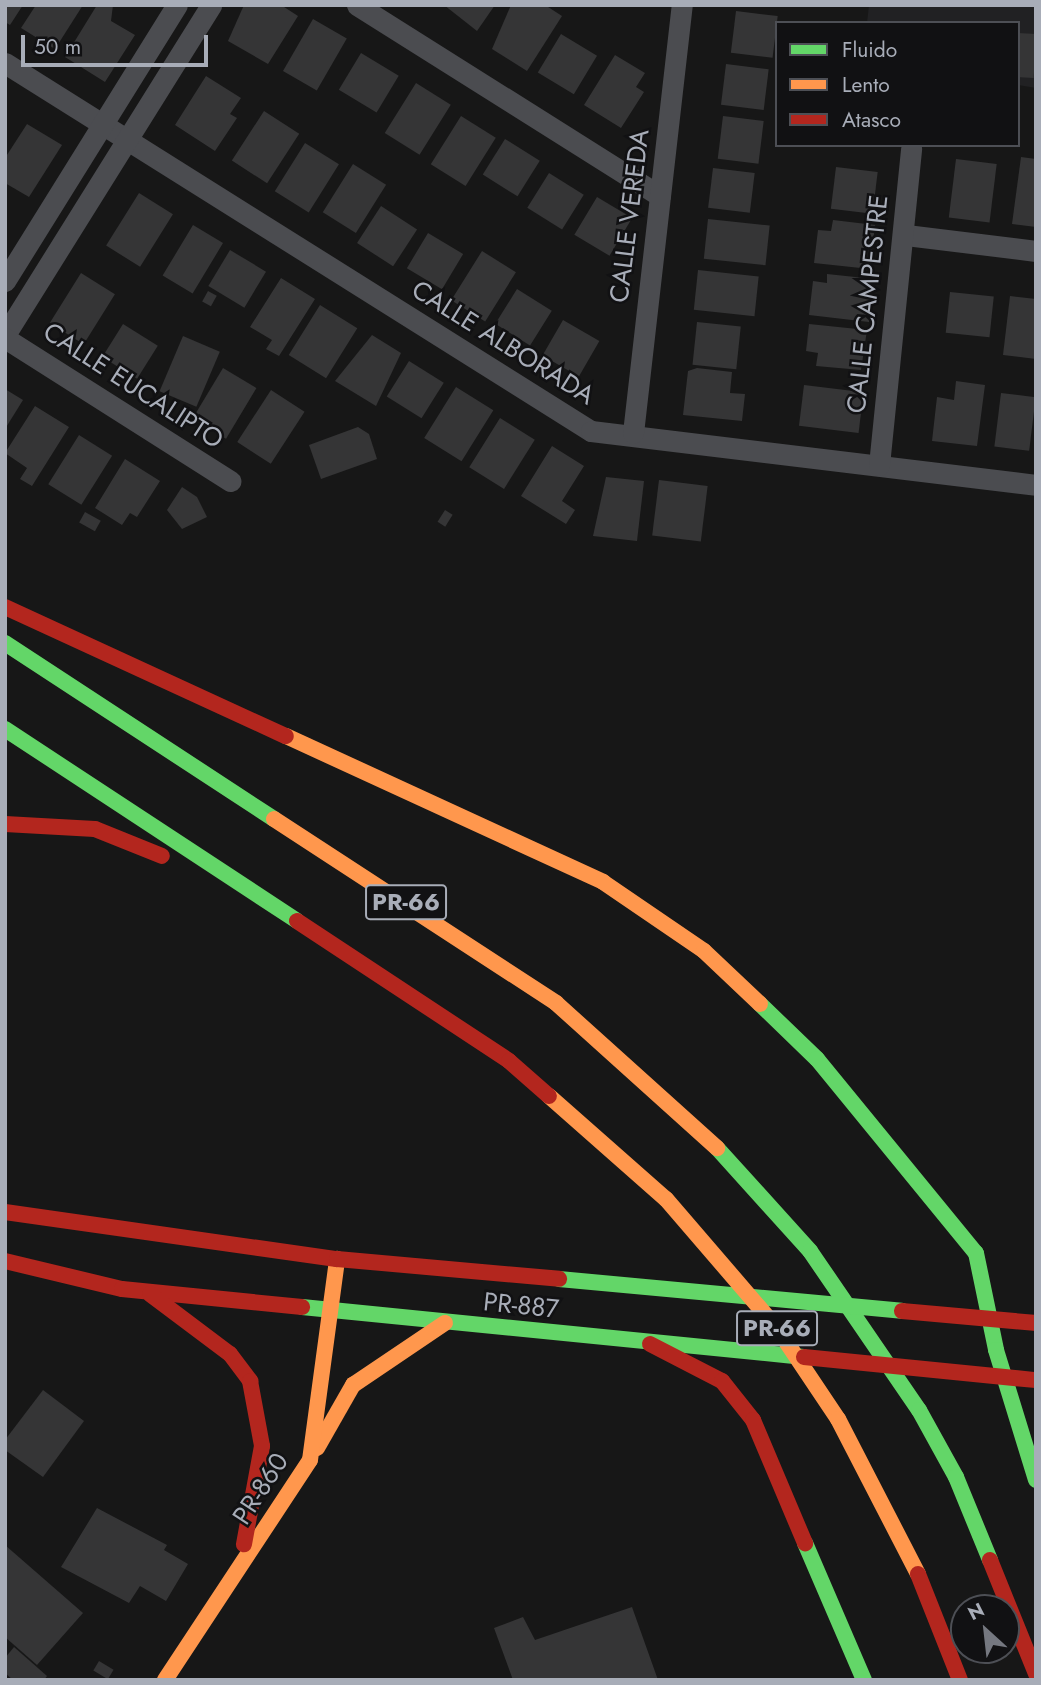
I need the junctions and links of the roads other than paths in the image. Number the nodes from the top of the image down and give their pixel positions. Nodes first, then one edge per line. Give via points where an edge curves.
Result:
1 (177, 5) edge
2 (211, 5) edge
3 (357, 5) edge
4 (682, 5) edge
5 (5, 63) edge
6 (103, 125) junction
7 (127, 140) junction
8 (911, 149) dead end
9 (660, 196) junction
10 (906, 234) junction
11 (1036, 251) edge
12 (5, 281) edge
13 (5, 336) edge
14 (634, 433) junction
15 (879, 465) junction
16 (230, 481) dead end
17 (1036, 485) edge
18 (5, 607) edge
19 (5, 643) edge
20 (5, 730) edge
21 (5, 824) edge
22 (226, 879) junction
23 (5, 1212) edge
24 (337, 1259) junction
25 (5, 1261) edge
26 (146, 1292) junction
27 (330, 1311) junction
28 (989, 1321) junction
29 (444, 1323) junction
30 (1036, 1324) edge
31 (650, 1344) junction
32 (1004, 1378) junction
33 (1036, 1380) edge
34 (310, 1460) junction
35 (1036, 1480) edge
36 (236, 1573) junction
37 (1036, 1674) edge
38 (165, 1680) edge
39 (864, 1680) edge
40 (960, 1680) edge

1 - 6 street
2 - 7 street
3 - 9 street
4 - 9 street, CALLE VEREDA
5 - 6 street, CALLE ALBORADA
6 - 7 street, CALLE ALBORADA
6 - 12 street
7 - 13 street
7 - 14 street, CALLE ALBORADA via 591,431
8 - 10 street, CALLE CAMPESTRE
9 - 14 street, CALLE VEREDA
10 - 11 street
10 - 15 street, CALLE CAMPESTRE
13 - 16 street, CALLE EUCALIPTO
14 - 15 street, CALLE ALBORADA
15 - 17 street, CALLE ALBORADA
18 - 28 main road via 392,781 603,882 659,918 778,1018 871,1123 976,1253
19 - 37 main road, PR-66 via 556,1003 669,1100 772,1205 872,1335 956,1477
20 - 22 main road, PR-66
21 - 22 main road via 95,829
22 - 40 main road, PR-66 via 509,1061 666,1199 778,1328 868,1471 909,1550
23 - 24 main road, PR-887
24 - 27 main road, PR-860 / PR-860
24 - 28 main road, PR-887 via 923,1309
25 - 26 main road, PR-887
26 - 27 main road, PR-887
26 - 36 main road via 230,1354 250,1381 262,1446 257,1499
27 - 29 main road, PR-887
27 - 34 main road, PR-860 / PR-860
28 - 30 main road, PR-887
28 - 32 main road
29 - 31 main road, PR-887
29 - 34 main road via 354,1385
31 - 32 main road, PR-887
31 - 39 main road via 722,1381 753,1420
32 - 33 main road, PR-887
32 - 35 main road
34 - 36 main road, PR-860 / PR-860
36 - 38 main road, PR-860 / PR-860

